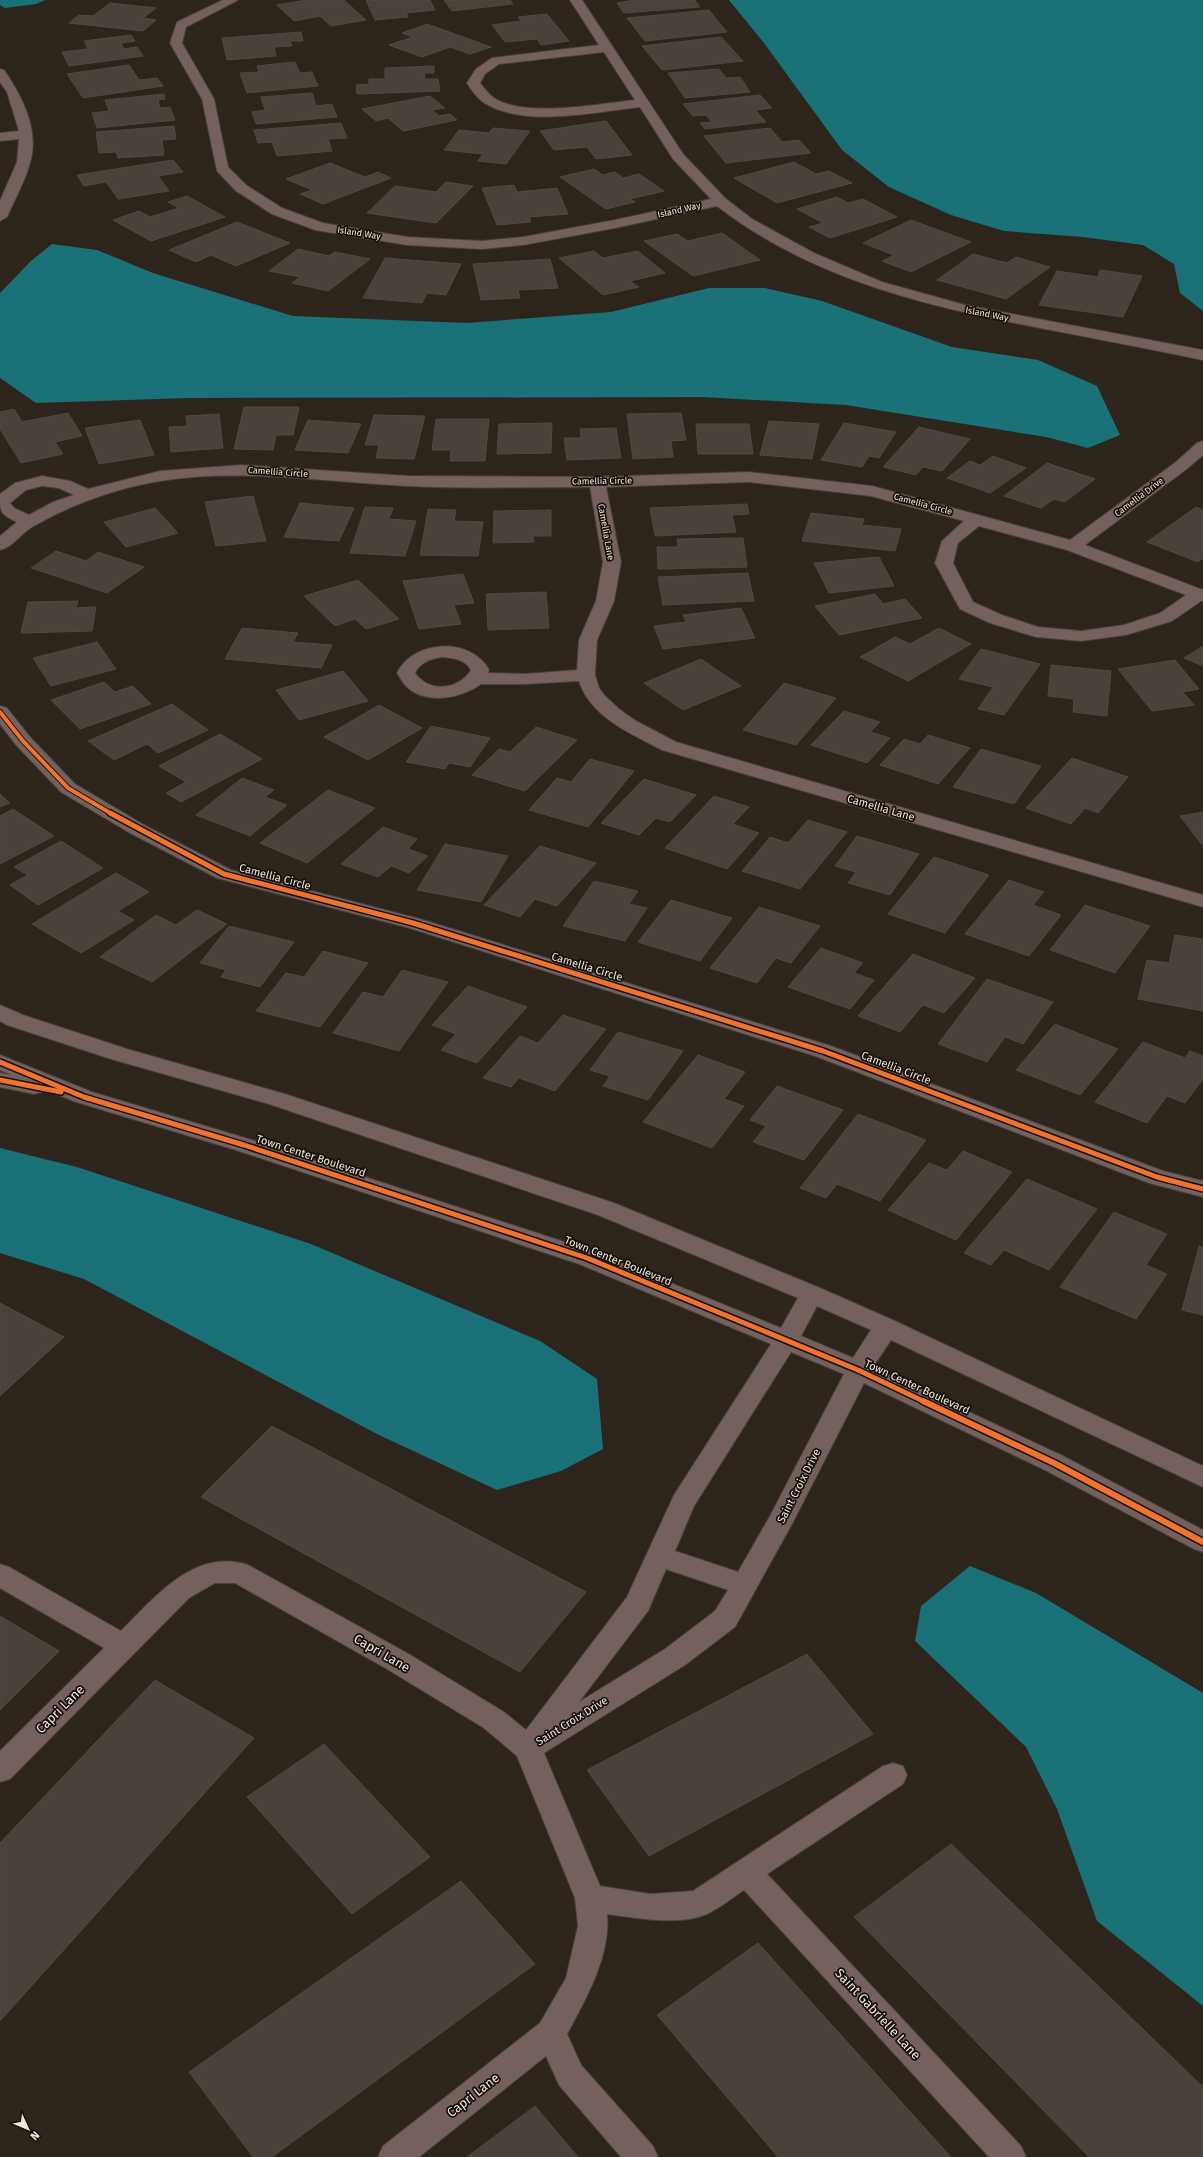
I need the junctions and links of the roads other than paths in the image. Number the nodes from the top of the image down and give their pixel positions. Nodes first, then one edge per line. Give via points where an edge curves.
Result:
1 (232, 0) edge
2 (576, 0) edge
3 (608, 48) junction
4 (0, 73) edge
5 (644, 103) junction
6 (26, 134) junction
7 (0, 137) edge
8 (720, 201) junction
9 (0, 217) edge
10 (1203, 355) edge
11 (1203, 446) edge
12 (597, 482) junction
13 (88, 495) junction
14 (977, 519) junction
15 (30, 522) junction
16 (0, 545) edge
17 (1073, 546) junction
18 (1201, 595) edge
19 (586, 675) junction
20 (478, 678) dead end
21 (0, 712) edge
22 (1203, 901) edge
23 (0, 1012) edge
24 (0, 1062) edge
25 (0, 1080) edge
26 (84, 1097) junction
27 (1203, 1188) edge
28 (812, 1294) junction
29 (886, 1327) junction
30 (786, 1341) junction
31 (858, 1370) junction
32 (1203, 1478) edge
33 (1203, 1542) edge
34 (659, 1556) junction
35 (0, 1575) edge
36 (744, 1586) junction
37 (123, 1646) junction
38 (528, 1748) junction
39 (0, 1770) edge
40 (893, 1775) dead end
41 (746, 1872) junction
42 (590, 1898) junction
43 (551, 2033) junction
44 (394, 2157) edge
45 (642, 2157) edge
46 (1010, 2157) edge

1 - 8 street, Island Way via 182,25 176,42 208,99 222,168 241,188 277,211 320,227 407,241 482,246 615,224
2 - 3 street, Island Way
3 - 5 street, Island Way
3 - 5 street via 496,61 480,72 473,83 492,102 513,110 534,113
4 - 6 street via 14,92
5 - 8 street, Island Way via 678,156
6 - 7 street
6 - 9 street via 24,162
8 - 10 street, Island Way via 747,222 809,256 876,284 963,309
11 - 17 street, Camellia Drive via 1182,465
12 - 13 street, Camellia Circle via 408,481 241,470 160,476
12 - 14 street, Camellia Circle via 748,477 872,490
12 - 19 street, Camellia Lane via 612,562 605,601 588,640
13 - 15 street, Camellia Circle via 59,506
13 - 15 street via 48,480 30,482 10,491 1,502 8,512
14 - 17 street, Camellia Circle
14 - 18 street via 950,541 944,563 966,605 996,619 1036,632 1089,635 1126,630 1166,617
15 - 16 street, Camellia Circle
17 - 18 street, Camellia Circle
19 - 20 street via 526,679
19 - 22 street, Camellia Lane via 590,688 598,700 612,713 670,746
21 - 27 street, Camellia Circle via 23,741 68,788 137,829 224,874 413,923 822,1051 1157,1177
23 - 28 street via 15,1020 119,1054 277,1099 606,1209
24 - 26 street, Town Center Boulevard
25 - 26 street
26 - 30 street, Town Center Boulevard via 244,1145 587,1258
28 - 29 street
28 - 30 street, Saint Croix Drive
29 - 31 street, Saint Croix Drive
29 - 32 street
30 - 31 street, Town Center Boulevard
30 - 34 street, Saint Croix Drive via 684,1502
31 - 33 street, Town Center Boulevard via 1054,1463
31 - 36 street, Saint Croix Drive
34 - 36 street
34 - 38 street, Saint Croix Drive via 638,1603
35 - 37 street
36 - 38 street, Saint Croix Drive via 725,1619 675,1656
37 - 38 street, Capri Lane via 180,1590 211,1573 238,1572 397,1661 494,1720
37 - 39 street, Capri Lane
38 - 42 street, Capri Lane
40 - 41 street
41 - 42 street via 698,1904 650,1907
41 - 46 street, Saint Gabrielle Lane
42 - 43 street, Capri Lane via 593,1926 580,1981
43 - 44 street, Capri Lane
43 - 45 street via 570,2075

